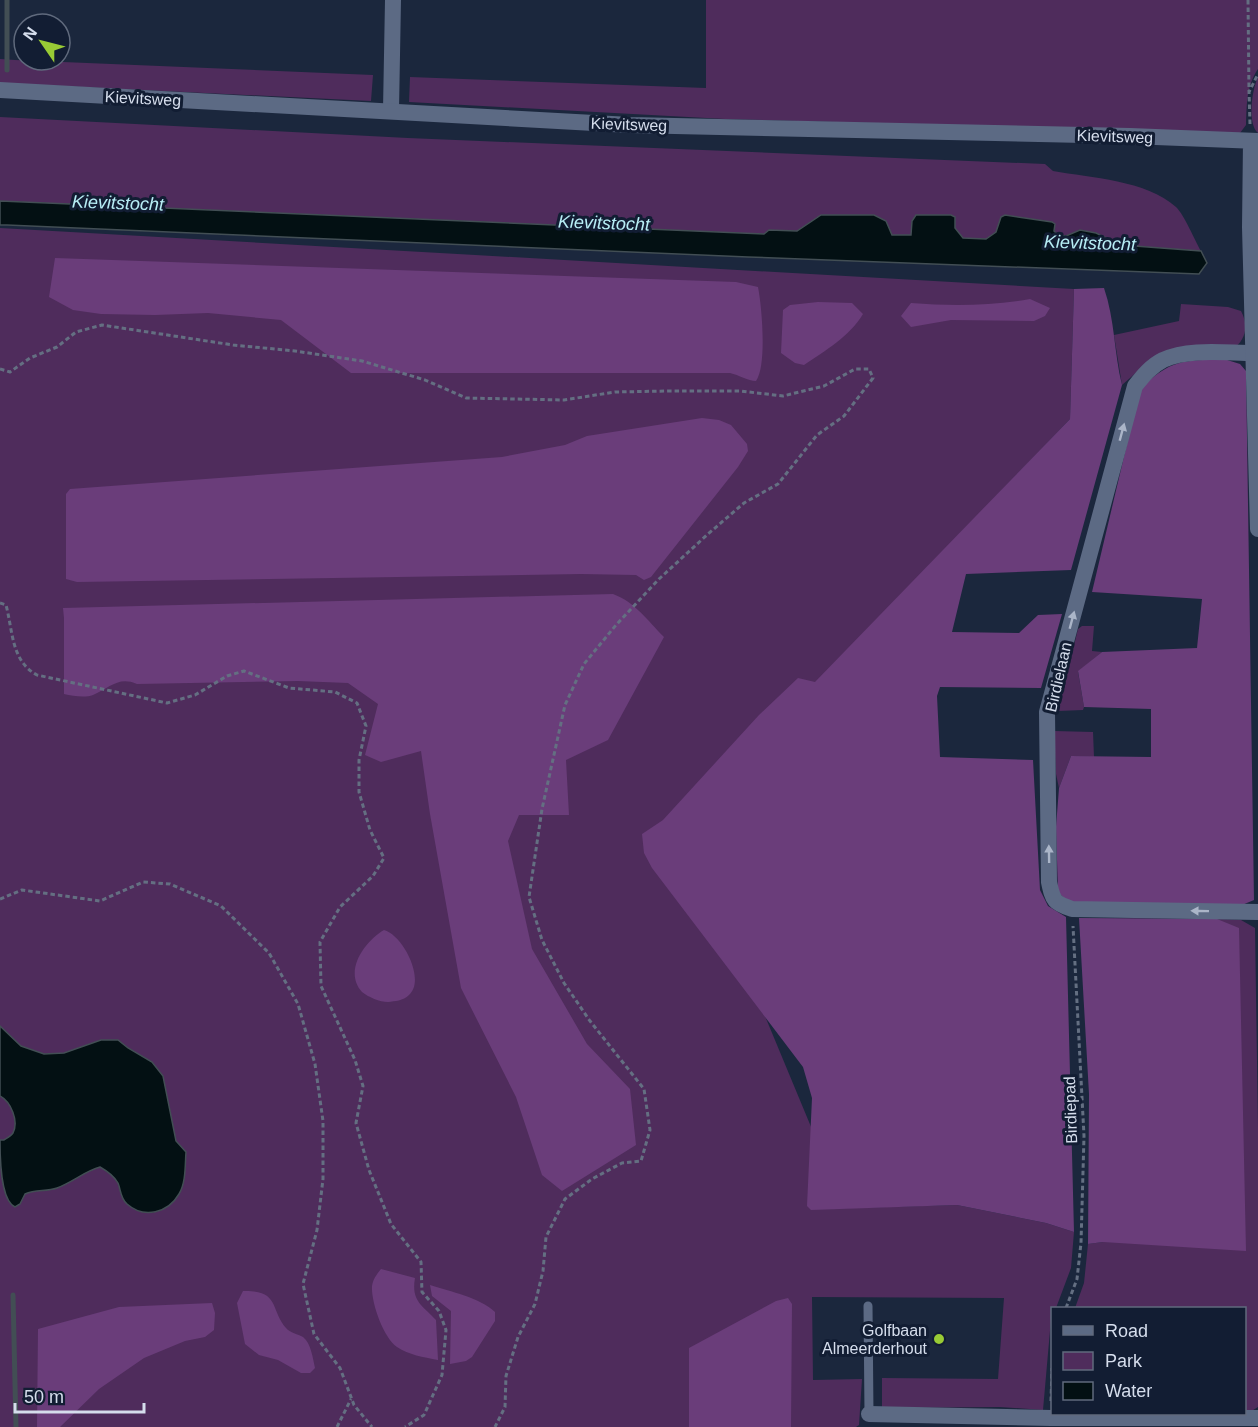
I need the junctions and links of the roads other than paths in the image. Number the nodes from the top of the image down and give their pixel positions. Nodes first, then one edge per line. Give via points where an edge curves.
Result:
1 (393, 0) edge
2 (0, 90) edge
3 (391, 110) junction
4 (1255, 141) edge
5 (1256, 353) edge
6 (1258, 529) edge
7 (1258, 912) edge
8 (868, 1306) dead end
9 (869, 1414) joint
10 (1258, 1418) edge
11 (934, 1422) edge
12 (1051, 1422) edge

1 - 3 street
2 - 3 street, Kievitsweg
3 - 4 street, Kievitsweg via 630,125
4 - 5 street via 1250,228
5 - 6 street
7 -> 5 street, Birdielaan via 1072,909 1058,904 1049,882 1047,712 1135,386 1163,360 1185,354
8 - 9 lane
9 - 11 street
10 - 12 street
11 - 12 street

